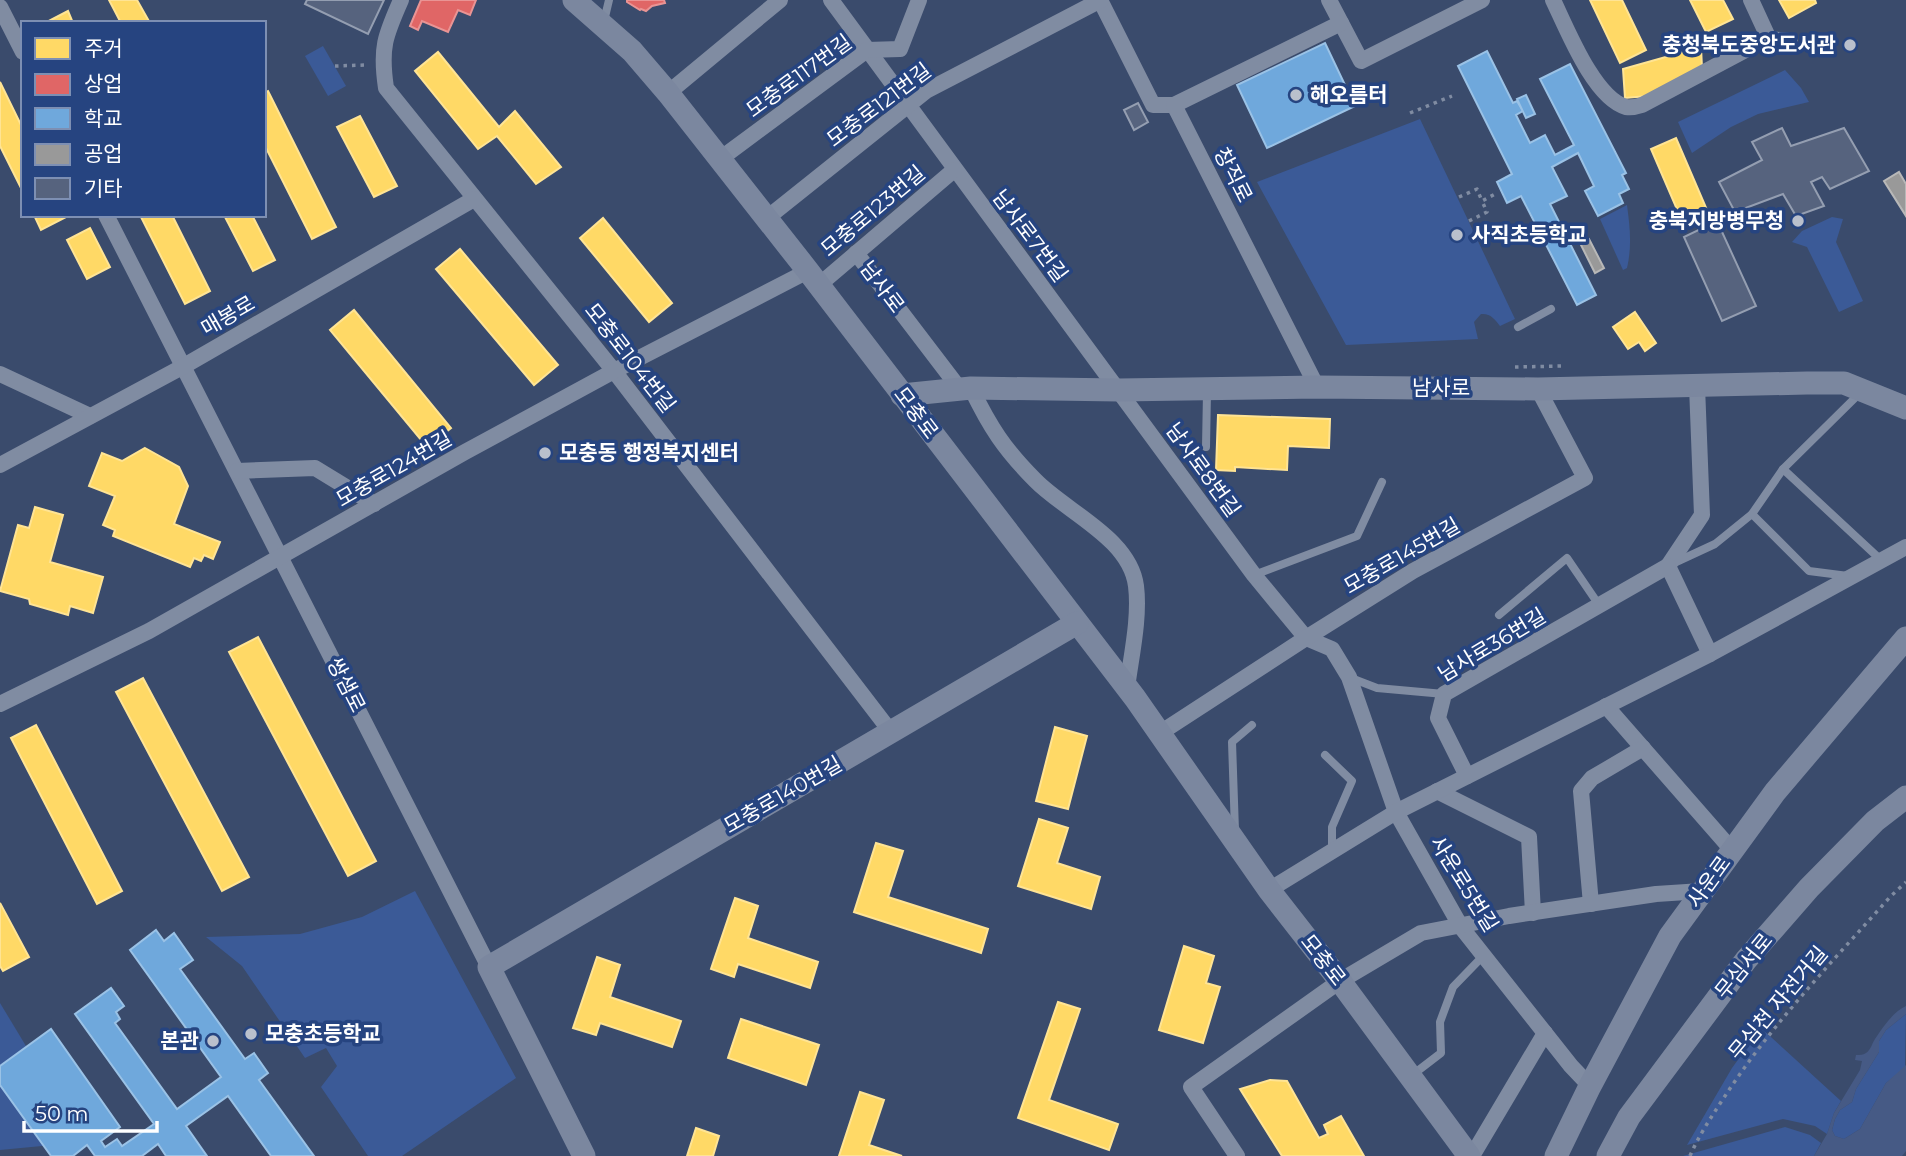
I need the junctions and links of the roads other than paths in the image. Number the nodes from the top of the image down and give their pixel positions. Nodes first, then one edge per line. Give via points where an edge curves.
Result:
1 (401, 0) edge
2 (574, 0) edge
3 (609, 0) edge
4 (780, 0) edge
5 (831, 0) edge
6 (919, 0) edge
7 (1100, 0) edge
8 (1329, 0) edge
9 (1482, 0) edge
10 (1553, 0) edge
11 (1751, 0) edge
12 (0, 7) edge
13 (1340, 23) junction
14 (603, 24) junction
15 (1769, 39) junction
16 (1790, 41) dead end
17 (21, 48) edge
18 (867, 50) junction
19 (668, 93) junction
20 (1174, 105) junction
21 (907, 107) junction
22 (720, 159) junction
23 (954, 170) junction
24 (474, 199) junction
25 (107, 217) edge
26 (766, 218) junction
27 (856, 253) junction
28 (814, 278) junction
29 (1551, 309) dead end
30 (1518, 327) dead end
31 (184, 366) junction
32 (614, 371) junction
33 (0, 374) edge
34 (1697, 386) junction
35 (1317, 387) junction
36 (965, 388) junction
37 (1207, 389) junction
38 (1538, 389) junction
39 (1119, 390) junction
40 (1862, 390) junction
41 (902, 395) junction
42 (1906, 408) edge
43 (90, 416) junction
44 (1206, 447) dead end
45 (0, 466) edge
46 (1783, 469) junction
47 (237, 471) junction
48 (1382, 482) dead end
49 (374, 504) junction
50 (1752, 514) junction
51 (1906, 547) edge
52 (281, 558) junction
53 (1881, 560) junction
54 (1668, 566) junction
55 (1254, 575) junction
56 (1852, 576) junction
57 (1599, 605) junction
58 (1499, 615) dead end
59 (1077, 623) junction
60 (1306, 638) junction
61 (1906, 638) edge
62 (1710, 654) junction
63 (1349, 677) junction
64 (1127, 688) junction
65 (1444, 694) junction
66 (0, 704) edge
67 (1606, 706) junction
68 (1252, 725) dead end
69 (891, 732) junction
70 (1160, 733) junction
71 (1643, 748) junction
72 (1325, 755) dead end
73 (1467, 776) junction
74 (1437, 791) junction
75 (1906, 797) edge
76 (1396, 812) junction
77 (1236, 844) junction
78 (1732, 850) junction
79 (1332, 851) junction
80 (1269, 890) junction
81 (1702, 891) junction
82 (1591, 904) junction
83 (1533, 913) junction
84 (1461, 927) junction
85 (1484, 956) junction
86 (489, 967) junction
87 (1340, 981) junction
88 (1545, 1033) junction
89 (1411, 1076) junction
90 (1590, 1086) junction
91 (1445, 1122) junction
92 (580, 1155) edge
93 (1237, 1156) edge
94 (1459, 1156) edge
95 (1471, 1156) edge
96 (1556, 1156) edge
97 (1608, 1156) edge

1 - 24 street, 모충로104번길 via 384,40 386,88
2 - 14 street, 모충로
3 - 14 lane
4 - 19 street
5 - 18 street, 남사로7번길
6 - 18 street, 모충로117번길 via 900,49
7 - 20 street via 1153,105
7 - 21 street, 모충로121번길 via 926,91
8 - 13 street
9 - 13 street via 1361,61
10 - 15 street via 1589,71 1605,93 1630,108
11 - 15 street
12 - 17 street
13 - 20 street
14 - 19 street, 모충로
15 - 16 street
18 - 21 street, 남사로7번길
18 - 22 street, 모충로117번길
19 - 22 street, 모충로
20 - 35 street, 창직로
21 - 23 street, 남사로7번길
21 - 26 street, 모충로121번길
22 - 26 street, 모충로
23 - 27 street, 모충로123번길
23 - 39 street, 남사로7번길
24 - 31 street, 매봉로
24 - 32 street, 모충로104번길
25 - 31 street, 쌍샘로
26 - 28 street, 모충로
27 - 28 street, 모충로123번길
27 - 36 street, 남사로
28 - 32 street, 모충로124번길
28 - 41 street, 모충로
29 - 30 lane
31 - 43 street, 매봉로
31 - 47 street, 쌍샘로
32 - 49 street, 모충로124번길
32 - 69 street, 모충로104번길
33 - 43 street
34 - 38 street, 남사로
34 - 40 street, 남사로 via 1844,383
34 - 54 street via 1702,515
35 - 37 street, 남사로
35 - 38 street, 남사로
36 - 39 street, 남사로
36 - 41 street, 남사로
36 - 64 street, 남사로 via 1012,456 1045,490 1108,538 1131,567 1136,586 1135,635
37 - 39 street, 남사로
37 - 44 lane
38 - 60 street, 모충로145번길 via 1586,478 1413,571
39 - 55 street, 남사로8번길
40 - 42 street, 남사로
40 - 46 lane, 남사로36번길
41 - 59 street, 모충로
43 - 45 street, 매봉로
46 - 50 lane, 남사로36번길
46 - 53 lane
47 - 49 street via 315,468
47 - 52 street, 쌍샘로
48 - 55 lane via 1357,536
49 - 52 street, 모충로124번길
50 - 54 lane, 남사로36번길 via 1715,544
50 - 56 lane via 1809,571
51 - 53 street
52 - 66 street, 모충로124번길 via 149,631
52 - 86 street, 쌍샘로
53 - 56 street
54 - 57 street, 남사로36번길
54 - 62 street
55 - 60 street, 남사로8번길
56 - 62 street
57 - 58 lane, 남사로36번길 via 1567,558
57 - 65 street, 남사로36번길
59 - 64 street, 모충로
59 - 69 street, 모충로140번길
60 - 63 street, 사운로5번길 via 1332,649
60 - 70 street, 모충로145번길
61 - 78 street, 사운로 via 1775,792
62 - 67 street
63 - 65 lane via 1377,688
63 - 76 street, 사운로5번길
64 - 70 street, 모충로
65 - 73 street, 남사로36번길 via 1438,718
67 - 71 street
67 - 73 street
68 - 77 lane via 1232,741
69 - 86 street, 모충로140번길
70 - 77 street, 모충로
71 - 78 street
71 - 82 street via 1592,778 1581,792
72 - 79 lane via 1352,781 1332,827
73 - 74 street
74 - 76 street
74 - 83 street via 1529,837
75 - 97 street, 무심서로 via 1875,821 1809,888 1746,960 1629,1117
76 - 79 street
76 - 84 street, 사운로5번길
77 - 80 street, 모충로
78 - 81 street, 사운로
79 - 80 street
80 - 87 street, 모충로
81 - 82 street
81 - 90 street, 사운로 via 1670,936
82 - 83 street
83 - 84 street
84 - 85 street, 사운로5번길
84 - 87 street via 1421,933
85 - 88 street, 사운로5번길
85 - 89 lane via 1452,987 1440,1022 1441,1053
86 - 92 street, 쌍샘로
87 - 89 street, 모충로
87 - 93 street via 1191,1087
88 - 90 street, 사운로5번길
88 - 95 street
89 - 91 street, 모충로
90 - 96 street, 사운로
91 - 94 street
91 - 95 street, 모충로

